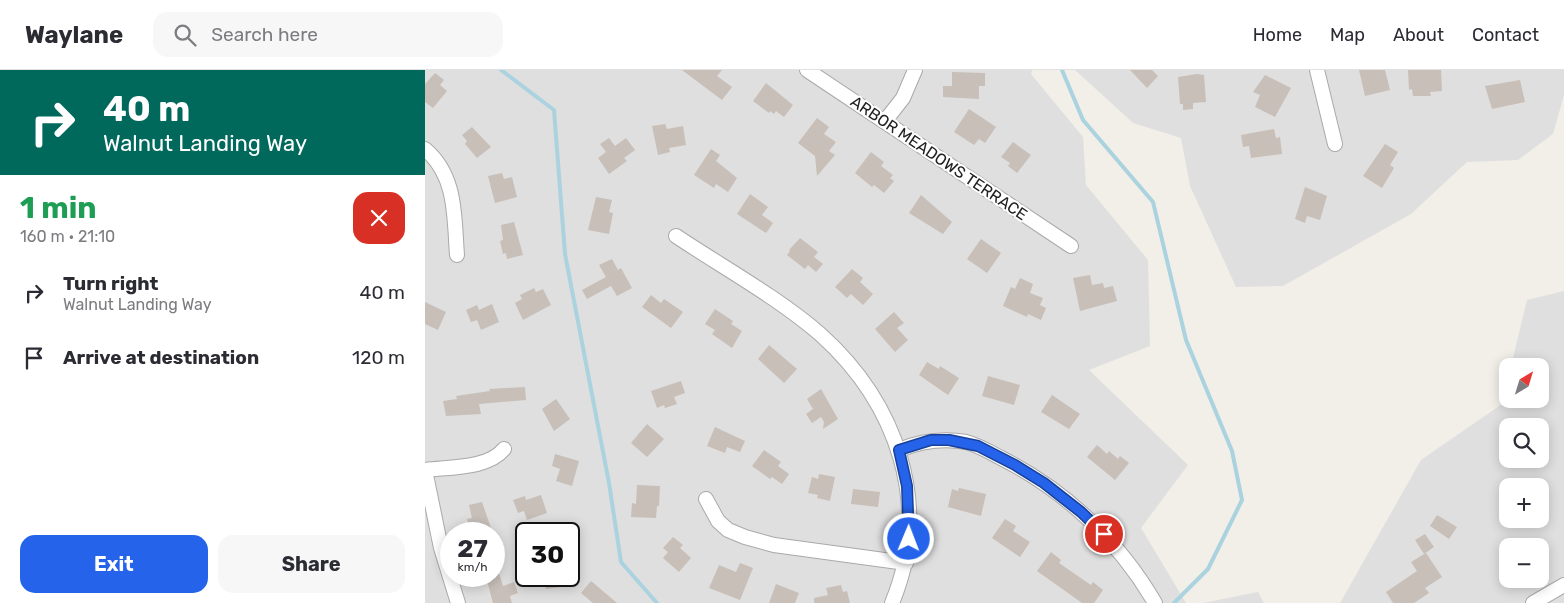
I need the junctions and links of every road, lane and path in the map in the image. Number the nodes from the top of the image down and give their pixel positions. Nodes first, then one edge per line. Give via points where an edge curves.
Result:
1 (807, 70) edge
2 (915, 70) edge
3 (1317, 70) edge
4 (885, 120) junction
5 (1335, 144) dead end
6 (425, 149) edge
7 (676, 236) dead end
8 (1071, 246) dead end
9 (457, 255) dead end
10 (504, 449) dead end
11 (899, 450) junction
12 (425, 470) edge
13 (706, 499) dead end
14 (906, 563) junction
15 (1564, 585) edge
16 (458, 603) edge
17 (892, 603) edge
18 (1155, 603) edge
19 (1533, 603) edge

1 - 4 street, ARBOR MEADOWS TERRACE
2 - 4 street via 903,98
3 - 5 street
4 - 8 street, ARBOR MEADOWS TERRACE
6 - 9 street via 441,166 453,194
7 - 11 street via 791,312 844,358 876,402
10 - 12 street via 485,462
11 - 14 street via 910,516
11 - 18 street via 924,442 949,440 978,446 1015,465 1059,494 1104,534 1126,558
12 - 16 street via 441,548
13 - 14 street via 718,521 728,530 745,537 774,545
14 - 17 street
15 - 19 street

